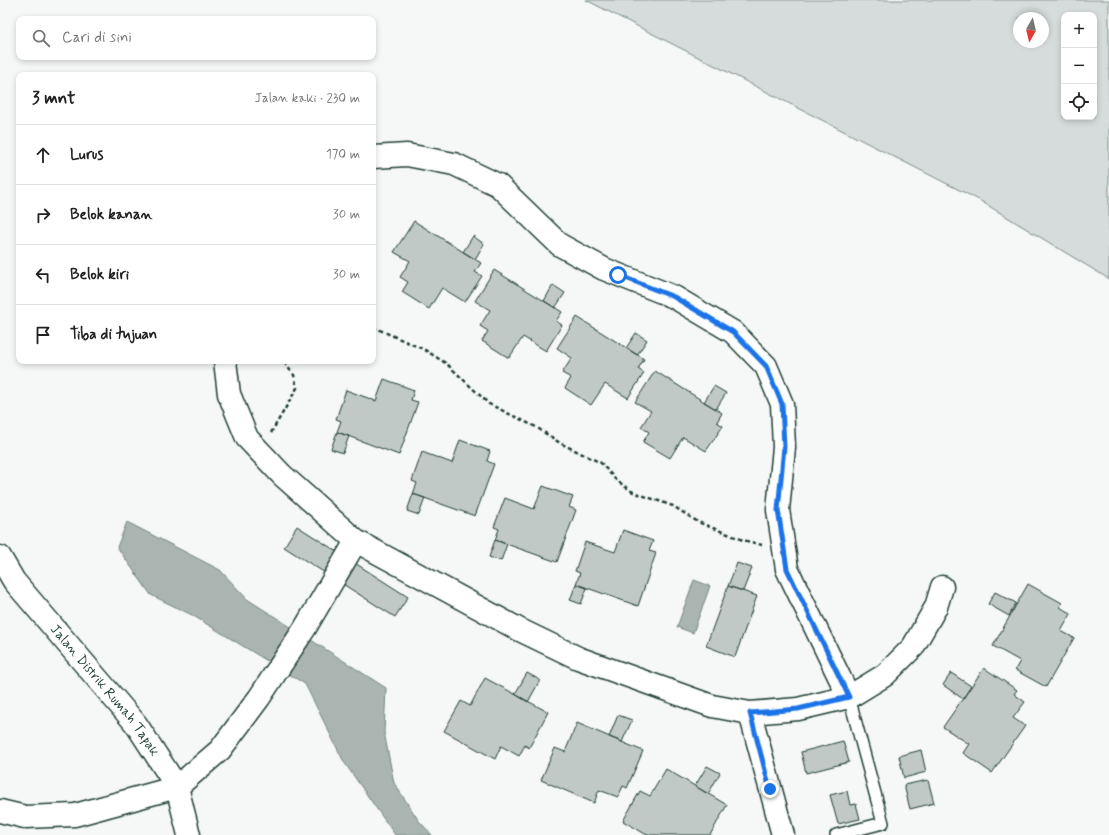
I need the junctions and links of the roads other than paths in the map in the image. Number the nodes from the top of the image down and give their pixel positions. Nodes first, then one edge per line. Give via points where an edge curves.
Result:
1 (376, 157) edge
2 (225, 364) edge
3 (356, 542) junction
4 (0, 557) edge
5 (942, 588) dead end
6 (849, 697) junction
7 (750, 713) junction
8 (177, 787) junction
9 (0, 810) edge
10 (189, 835) edge
11 (782, 835) edge
12 (836, 835) edge

1 - 6 street via 407,155 454,164 498,185 560,245 604,270 674,297 733,332 766,366 782,404 784,447 778,510 787,569
2 - 3 street via 229,394 248,438 282,475
3 - 7 street via 514,627 578,658 712,706
3 - 8 street via 305,628 259,698 220,750
4 - 8 street, Jalan Distrik Rumah Tapak via 14,582 136,724
5 - 6 street via 936,607 913,647 885,675
6 - 7 street via 798,709
6 - 12 lane via 883,823
7 - 11 street
8 - 9 street via 75,815 25,817
8 - 10 street, Jalan Distrik Rumah Tapak

